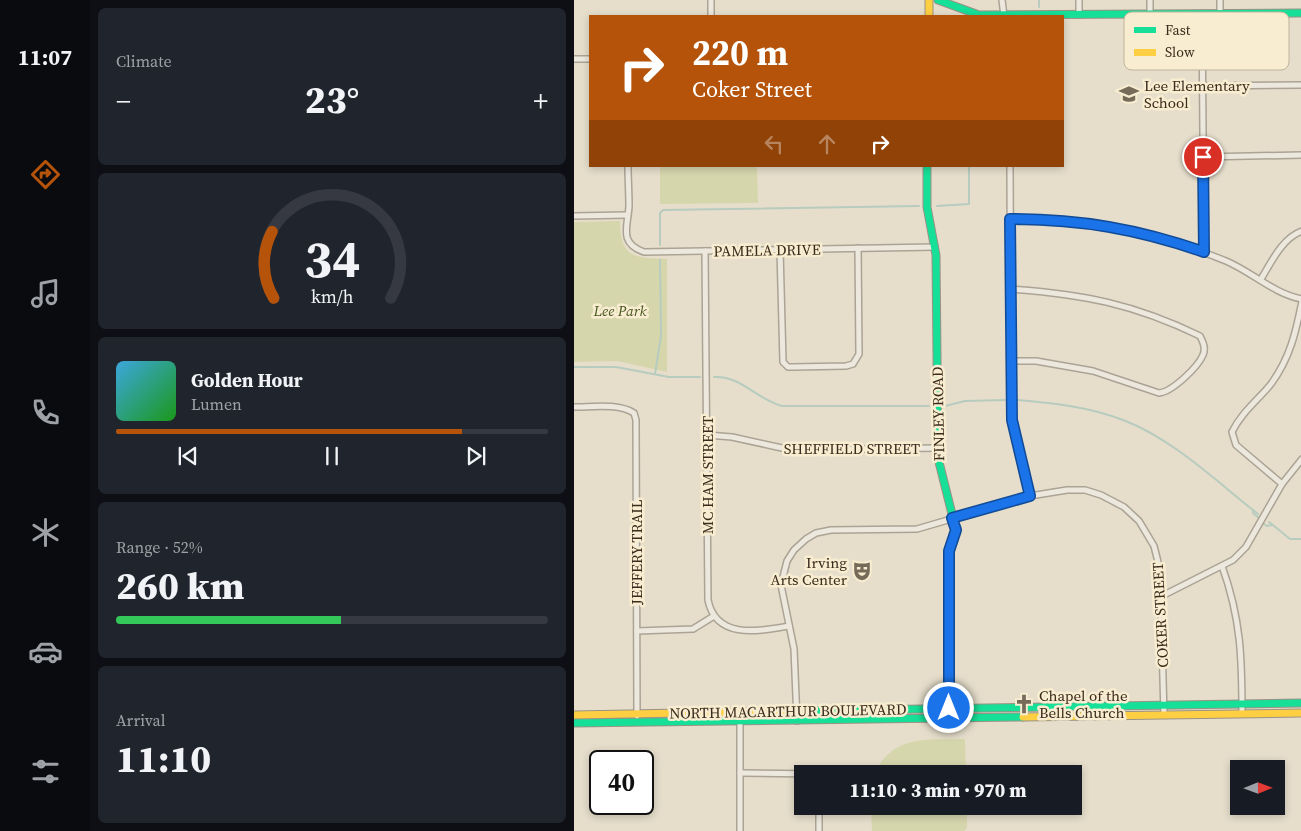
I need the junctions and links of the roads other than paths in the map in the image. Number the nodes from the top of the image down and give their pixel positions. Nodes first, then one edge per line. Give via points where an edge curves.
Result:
1 (711, 0) edge
2 (929, 0) edge
3 (938, 0) edge
4 (1002, 0) edge
5 (1079, 0) edge
6 (1124, 14) edge
7 (711, 15) edge
8 (929, 15) edge
9 (1004, 15) edge
10 (1079, 15) junction
11 (574, 59) edge
12 (589, 59) edge
13 (1203, 70) edge
14 (1301, 85) edge
15 (1203, 86) junction
16 (1301, 156) edge
17 (1203, 157) junction
18 (628, 167) edge
19 (927, 167) edge
20 (1010, 167) edge
21 (628, 215) junction
22 (574, 216) edge
23 (1010, 219) junction
24 (1301, 231) edge
25 (936, 246) junction
26 (858, 248) junction
27 (780, 250) junction
28 (705, 251) junction
29 (1204, 252) junction
30 (1261, 279) junction
31 (1010, 289) junction
32 (1301, 300) edge
33 (1011, 361) junction
34 (574, 407) edge
35 (707, 435) junction
36 (938, 448) junction
37 (1301, 459) edge
38 (1282, 484) junction
39 (1030, 496) junction
40 (952, 518) junction
41 (1222, 566) junction
42 (1160, 597) junction
43 (714, 616) junction
44 (789, 626) junction
45 (637, 631) junction
46 (1301, 703) edge
47 (1242, 704) junction
48 (1164, 705) junction
49 (1115, 706) junction
50 (1066, 707) junction
51 (949, 708) junction
52 (985, 708) junction
53 (796, 711) junction
54 (740, 712) junction
55 (1301, 713) edge
56 (637, 714) junction
57 (1242, 714) junction
58 (574, 715) edge
59 (1164, 715) junction
60 (1116, 716) junction
61 (1066, 717) junction
62 (949, 718) junction
63 (986, 718) junction
64 (740, 721) junction
65 (797, 721) junction
66 (637, 722) junction
67 (574, 723) edge
68 (740, 773) junction
69 (794, 774) edge
70 (819, 815) edge
71 (740, 831) edge
72 (819, 831) edge

1 - 7 street
2 - 8 main road
3 - 9 main road via 972,14
4 - 9 street
5 - 10 street
6 - 10 main road
9 - 10 main road
11 - 12 street
13 - 15 street
14 - 15 street
15 - 17 street
16 - 17 street
17 - 29 street
18 - 21 street
19 - 25 main road, FINLEY ROAD via 927,207
20 - 23 street
21 - 22 street
21 - 28 street, PAMELA DRIVE via 626,234 637,250
23 - 29 street via 1102,224
23 - 31 street
24 - 30 street via 1282,246
25 - 26 street, PAMELA DRIVE
25 - 36 main road, FINLEY ROAD
26 - 27 street, PAMELA DRIVE
26 - 27 street via 859,354 853,364 836,366 793,367 783,362
27 - 28 street, PAMELA DRIVE
28 - 35 street, MC HAM STREET
29 - 30 street
30 - 32 street via 1282,294
31 - 33 street
31 - 33 street via 1080,295 1132,307 1200,336 1204,346 1203,355 1175,388 1159,393 1124,380 1067,366
32 - 38 street via 1286,361 1232,432 1233,441 1239,448
33 - 39 street via 1012,420
34 - 45 street, JEFFERY TRAIL via 604,407 632,412 636,420
35 - 36 street, SHEFFIELD STREET via 732,436 791,450
35 - 43 street, MC HAM STREET via 708,600
36 - 40 main road, FINLEY ROAD
37 - 38 street
38 - 41 street via 1246,547
39 - 40 street, COKER STREET
39 - 42 street, COKER STREET via 1085,490 1110,498 1124,507 1139,521 1154,546 1160,570
40 - 44 street, COKER STREET via 917,529 831,530 806,539 794,550 782,575
40 - 51 main road, FINLEY ROAD via 956,530 949,551
41 - 42 street
41 - 47 street via 1238,622
42 - 48 street, COKER STREET
43 - 44 street via 731,629 762,630
43 - 45 street via 693,629
44 - 53 street, COKER STREET via 795,666
45 - 56 street, JEFFERY TRAIL
46 - 47 main road, NORTH MACARTHUR BOULEVARD
47 - 48 main road, NORTH MACARTHUR BOULEVARD
47 - 57 street
48 - 49 main road, NORTH MACARTHUR BOULEVARD
48 - 59 street, COKER STREET
49 - 50 main road, NORTH MACARTHUR BOULEVARD
49 - 60 main road
50 - 52 main road, NORTH MACARTHUR BOULEVARD
50 - 61 main road
51 - 52 main road, NORTH MACARTHUR BOULEVARD
51 - 53 main road, NORTH MACARTHUR BOULEVARD
51 - 62 main road, FINLEY ROAD
52 - 63 main road
53 - 54 main road, NORTH MACARTHUR BOULEVARD
53 - 65 street, COKER STREET
54 - 56 main road, NORTH MACARTHUR BOULEVARD
54 - 64 street
55 - 57 main road, NORTH MACARTHUR BOULEVARD
56 - 58 main road, NORTH MACARTHUR BOULEVARD
56 - 66 street, JEFFERY TRAIL
57 - 59 main road, NORTH MACARTHUR BOULEVARD
59 - 60 main road, NORTH MACARTHUR BOULEVARD
60 - 61 main road, NORTH MACARTHUR BOULEVARD
61 - 63 main road, NORTH MACARTHUR BOULEVARD
62 - 63 main road, NORTH MACARTHUR BOULEVARD
62 - 65 main road, NORTH MACARTHUR BOULEVARD
64 - 65 main road, NORTH MACARTHUR BOULEVARD
64 - 66 main road, NORTH MACARTHUR BOULEVARD
64 - 68 street
66 - 67 main road, NORTH MACARTHUR BOULEVARD
68 - 69 street
68 - 71 street
70 - 72 street

